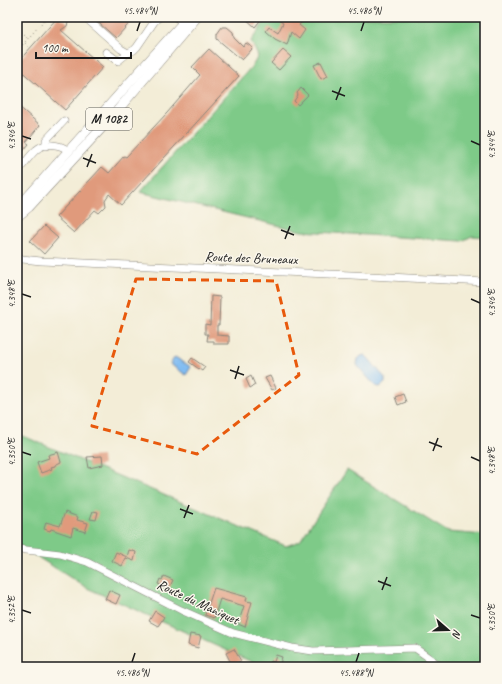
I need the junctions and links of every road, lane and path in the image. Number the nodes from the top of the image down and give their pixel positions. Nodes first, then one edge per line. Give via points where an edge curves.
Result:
1 (47, 17) edge
2 (85, 17) edge
3 (159, 17) edge
4 (197, 17) edge
5 (181, 20) edge
6 (17, 29) edge
7 (28, 38) junction
8 (24, 42) junction
9 (31, 48) dead end
10 (17, 51) edge
11 (106, 52) dead end
12 (128, 53) junction
13 (64, 121) dead end
14 (46, 146) junction
15 (69, 151) junction
16 (17, 172) edge
17 (17, 207) edge
18 (17, 217) edge
19 (17, 256) edge
20 (485, 282) edge
21 (17, 549) edge
22 (442, 667) edge

1 - 7 path
2 - 12 street
3 - 12 street via 137,47
4 - 5 main road, M 1082
5 - 15 main road, M 1082
5 - 18 main road, M 1082 via 110,119
6 - 7 path
7 - 8 path
8 - 9 path
8 - 10 path
11 - 12 street via 118,61
13 - 14 street via 46,140
14 - 15 street via 61,146
14 - 16 street via 36,150
15 - 17 main road, M 1082
19 - 20 street, Route des Bruneaux via 41,261
21 - 22 street, Route du Maniquet via 60,554 87,562 233,634 313,651 415,648

